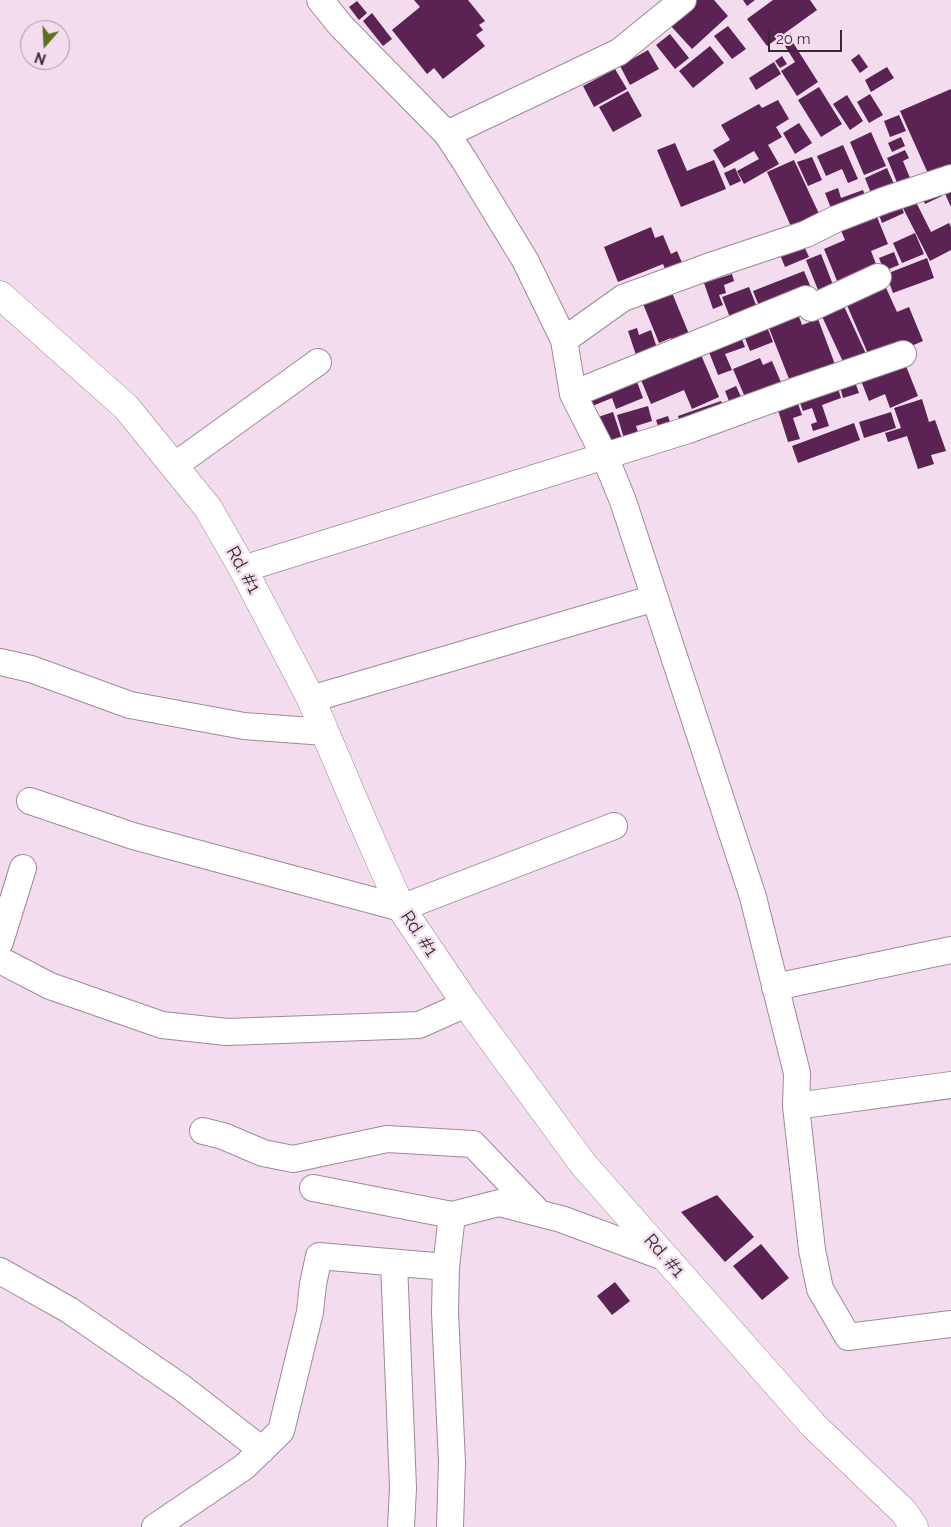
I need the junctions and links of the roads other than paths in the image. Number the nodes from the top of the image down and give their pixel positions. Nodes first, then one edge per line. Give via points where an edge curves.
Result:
1 (320, 0) edge
2 (683, 0) edge
3 (447, 134) junction
4 (951, 178) edge
5 (878, 277) dead end
6 (0, 295) edge
7 (564, 340) junction
8 (903, 354) dead end
9 (318, 362) dead end
10 (572, 394) junction
11 (604, 457) junction
12 (174, 466) junction
13 (243, 569) junction
14 (655, 598) junction
15 (0, 662) edge
16 (311, 698) junction
17 (325, 732) junction
18 (30, 801) dead end
19 (614, 826) dead end
20 (23, 868) dead end
21 (401, 908) junction
22 (0, 942) edge
23 (951, 950) edge
24 (0, 960) edge
25 (775, 987) junction
26 (466, 1004) junction
27 (951, 1086) edge
28 (796, 1106) junction
29 (203, 1131) dead end
30 (313, 1188) dead end
31 (538, 1212) junction
32 (452, 1215) junction
33 (664, 1256) junction
34 (394, 1263) junction
35 (446, 1267) junction
36 (0, 1271) edge
37 (951, 1324) edge
38 (262, 1450) junction
39 (155, 1527) edge
40 (401, 1527) edge
41 (450, 1527) edge
42 (914, 1527) edge

1 - 3 street via 341,26
2 - 3 street via 619,52
3 - 7 street via 525,260
4 - 7 street via 844,216 806,234 624,298
5 - 10 street via 811,308 806,299
6 - 12 main road, Rd. #1 via 126,407
7 - 10 street
8 - 11 street
9 - 12 street
10 - 11 street
11 - 13 street
11 - 14 street via 623,502
12 - 13 main road, Rd. #1 via 208,508
13 - 16 main road, Rd. #1
14 - 16 street
14 - 25 street via 753,897
15 - 17 street via 31,669 130,705 244,726
16 - 17 main road, Rd. #1
17 - 21 main road, Rd. #1
18 - 21 street via 133,836
19 - 21 street
20 - 22 street
21 - 26 main road, Rd. #1
23 - 25 street
24 - 26 street via 50,986 162,1024 227,1032 419,1025
25 - 28 street via 797,1073
26 - 33 main road, Rd. #1 via 583,1164
27 - 28 street
28 - 37 street via 812,1250 820,1290 848,1337
29 - 31 street via 264,1153 294,1159 387,1139 473,1144
30 - 32 street
31 - 32 street via 499,1203
31 - 33 street
32 - 35 street
33 - 42 main road, Rd. #1 via 813,1425 904,1512
34 - 35 street
34 - 38 street via 319,1256 310,1312 281,1431
34 - 40 street
35 - 41 street via 452,1463
36 - 38 street via 69,1310 181,1387
38 - 39 street via 244,1467

